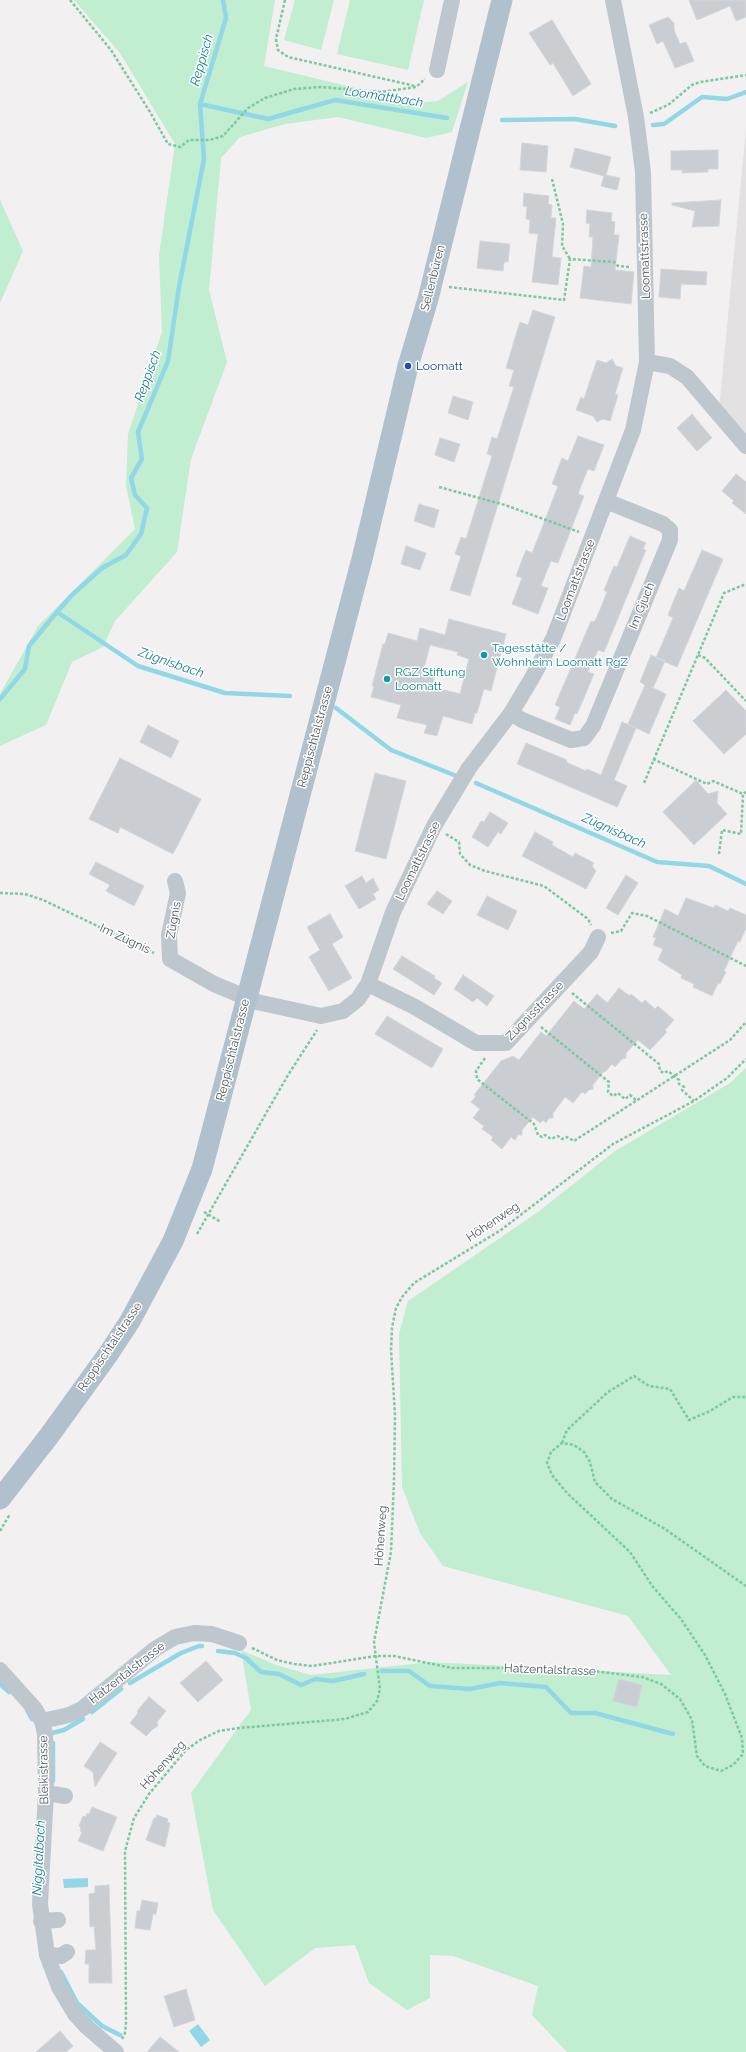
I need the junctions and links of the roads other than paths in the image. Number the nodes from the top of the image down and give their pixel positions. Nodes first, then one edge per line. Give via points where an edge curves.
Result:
1 (452, 0) edge
2 (502, 0) edge
3 (613, 0) edge
4 (437, 70) road end
5 (648, 362) junction
6 (746, 446) edge
7 (606, 501) junction
8 (362, 555) joint
9 (511, 713) junction
10 (175, 881) dead end
11 (598, 937) road end
12 (368, 984) junction
13 (246, 998) junction
14 (0, 1499) edge
15 (239, 1642) road end
16 (0, 1670) edge
17 (42, 1721) junction
18 (46, 1793) junction
19 (65, 1796) dead end
20 (58, 1920) dead end
21 (41, 1921) junction
22 (67, 1952) dead end
23 (47, 1955) junction
24 (116, 2052) edge

1 - 4 street
2 - 8 main road, Sellenbüren
3 - 5 street, Loomattstrasse via 636,117 643,172
5 - 6 street via 670,366 687,377
5 - 7 street, Loomattstrasse via 633,430
7 - 9 street, Loomattstrasse via 552,639
7 - 9 street, Im Gjuch via 663,524 670,530 670,540 593,726 584,738 571,740
8 - 13 main road, Reppischtalstrasse
9 - 12 street, Loomattstrasse via 469,768 434,826 393,912
10 - 13 street, Zügnis via 178,893 169,935 170,959 214,984
11 - 12 street, Zügnisstrasse via 591,952 506,1043 476,1043 415,1007
12 - 13 street, Loomattstrasse via 358,999 343,1011 321,1016 299,1013
13 - 14 main road, Reppischtalstrasse via 202,1169 173,1241 109,1353
15 - 17 street, Hatzentalstrasse via 212,1634 194,1633 175,1638 155,1649 82,1709 69,1715
16 - 17 street, Bleikistrasse via 35,1709
17 - 18 street, Bleikistrasse
18 - 19 street
18 - 21 street, Bleikistrasse
20 - 21 street
21 - 23 street, Bleikistrasse
22 - 23 street via 61,1956
23 - 24 street, Bleikistrasse via 59,1987 75,2014

